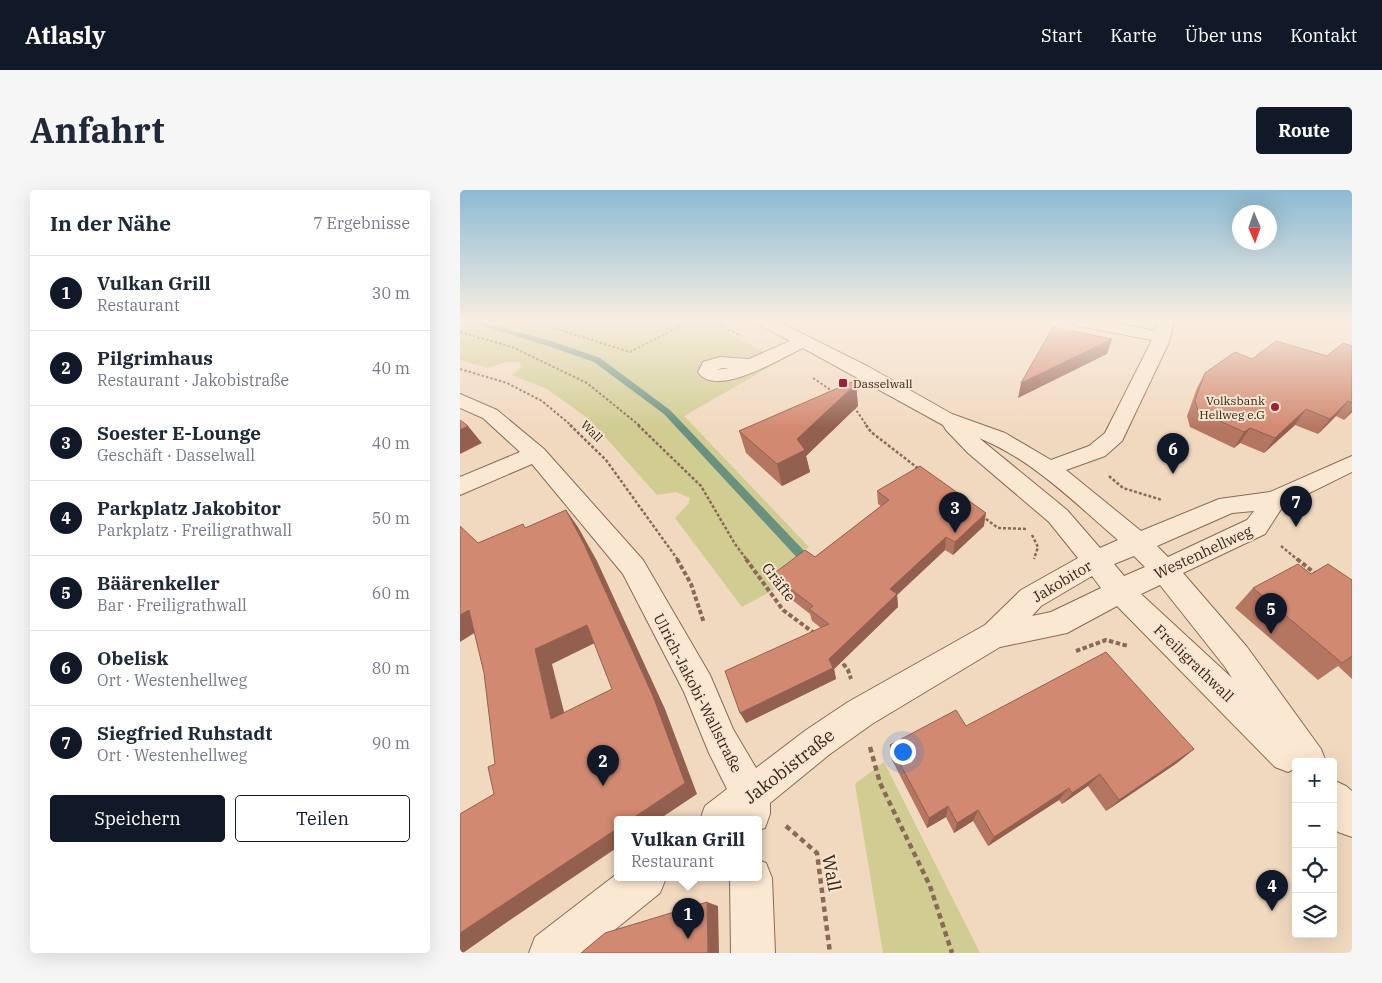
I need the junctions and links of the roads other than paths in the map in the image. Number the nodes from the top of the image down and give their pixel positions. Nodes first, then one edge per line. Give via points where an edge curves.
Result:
1 (770, 357) edge
2 (833, 357) edge
3 (1151, 357) edge
4 (751, 365) dead end
5 (460, 400) edge
6 (945, 418) junction
7 (536, 454) junction
8 (1352, 463) edge
9 (1049, 468) junction
10 (460, 487) edge
11 (1274, 500) junction
12 (1137, 542) junction
13 (1095, 561) junction
14 (1164, 570) junction
15 (1120, 591) junction
16 (996, 634) junction
17 (860, 712) joint
18 (1292, 758) edge
19 (1305, 758) edge
20 (751, 808) edge
21 (730, 816) edge
22 (641, 881) edge
23 (751, 881) edge
24 (551, 953) edge
25 (753, 953) edge

1 - 4 street
2 - 6 street
3 - 9 street via 1114,436 1097,451
5 - 7 street, Ulrich-Jakobi-Wallstraße via 490,414
6 - 9 street via 997,438
6 - 13 street via 1058,516
7 - 10 street
7 - 20 street, Ulrich-Jakobi-Wallstraße via 633,567 698,686
8 - 11 street, Westenhellweg
9 - 12 street
11 - 12 street, Westenhellweg via 1228,506
11 - 14 street, Westenhellweg via 1256,527
12 - 13 street, Jakobitor
12 - 14 street
13 - 15 street, Freiligrathwall
13 - 16 street, Jakobitor via 1032,598
14 - 15 street, Westenhellweg
14 - 19 street, Freiligrathwall via 1236,657
15 - 16 street, Jakobitor via 1056,624
15 - 18 street, Freiligrathwall
16 - 17 street, Jakobitor
17 - 20 street, Jakobistraße via 818,742
20 - 21 street, Jakobistraße
22 - 24 street
23 - 25 street

